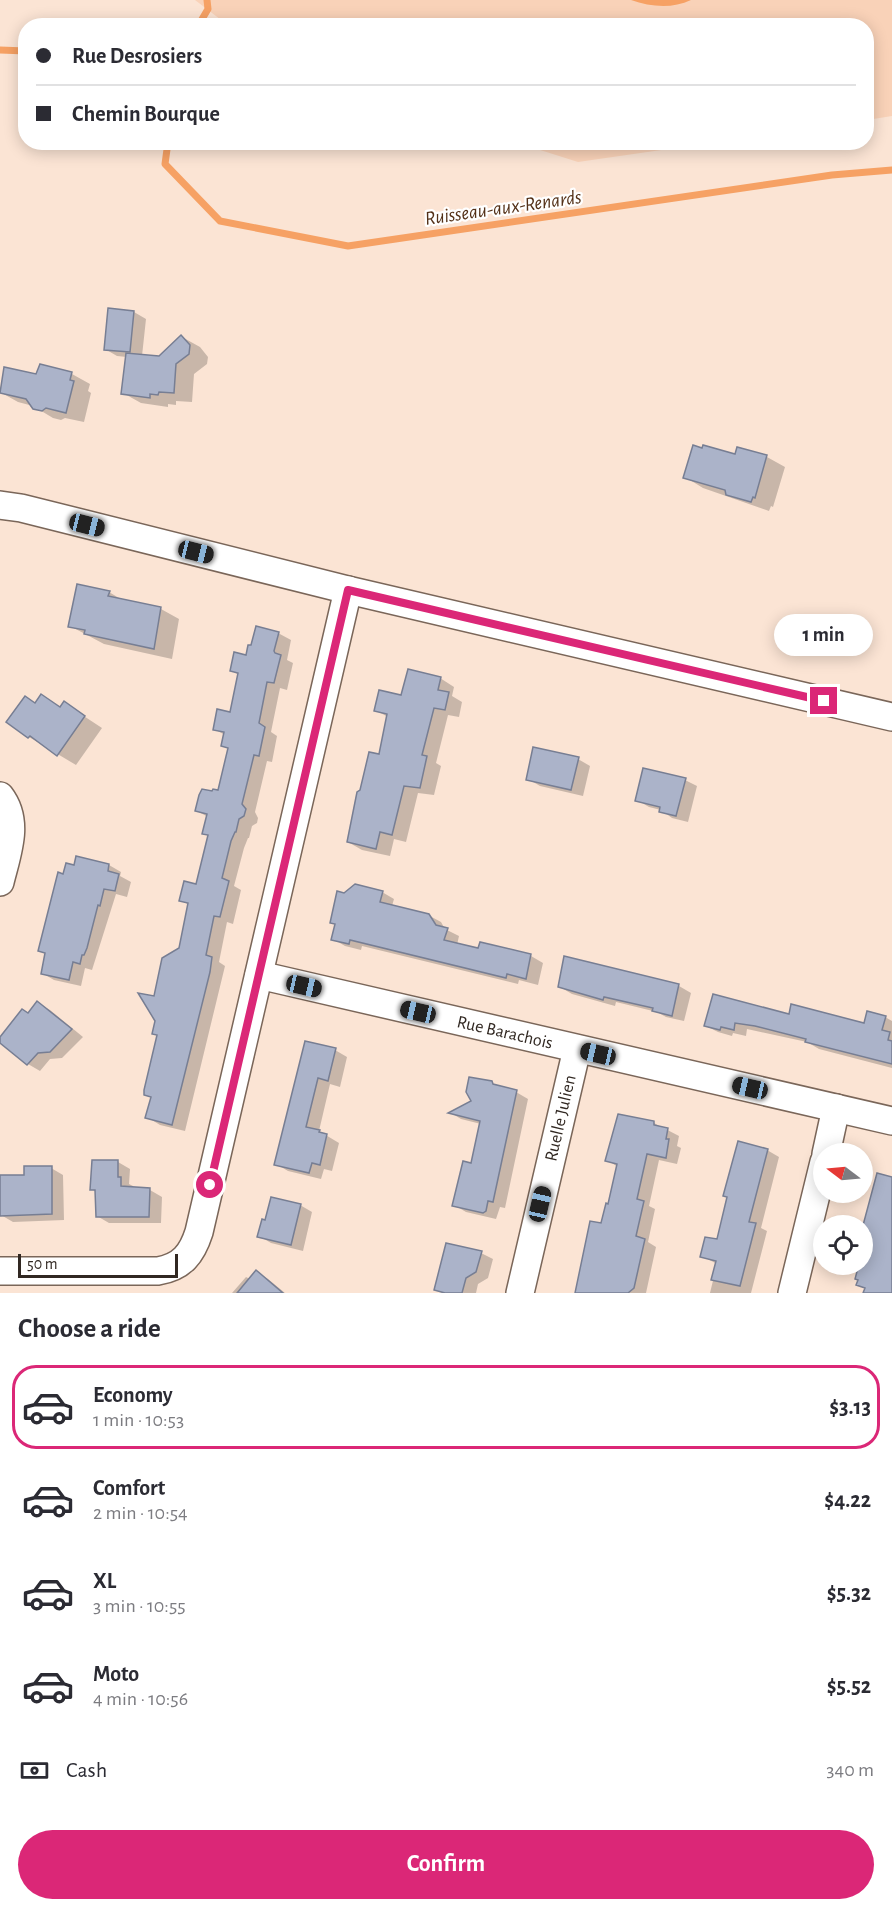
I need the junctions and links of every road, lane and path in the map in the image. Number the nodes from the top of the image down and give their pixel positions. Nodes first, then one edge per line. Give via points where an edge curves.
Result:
1 (0, 505) edge
2 (348, 590) junction
3 (892, 717) edge
4 (0, 796) edge
5 (0, 882) edge
6 (259, 975) junction
7 (577, 1049) junction
8 (836, 1108) junction
9 (892, 1121) edge
10 (828, 1143) edge
11 (814, 1203) edge
12 (0, 1271) edge
13 (520, 1293) edge
14 (792, 1293) edge

1 - 2 street
2 - 3 street
2 - 6 street
4 - 5 street via 12,823
6 - 7 street, Rue Barachois
6 - 12 street via 199,1232 184,1261 169,1269 145,1272
7 - 8 street, Rue Barachois
7 - 13 street, Ruelle Julien
8 - 9 street, Rue Barachois
8 - 10 street
11 - 14 street

